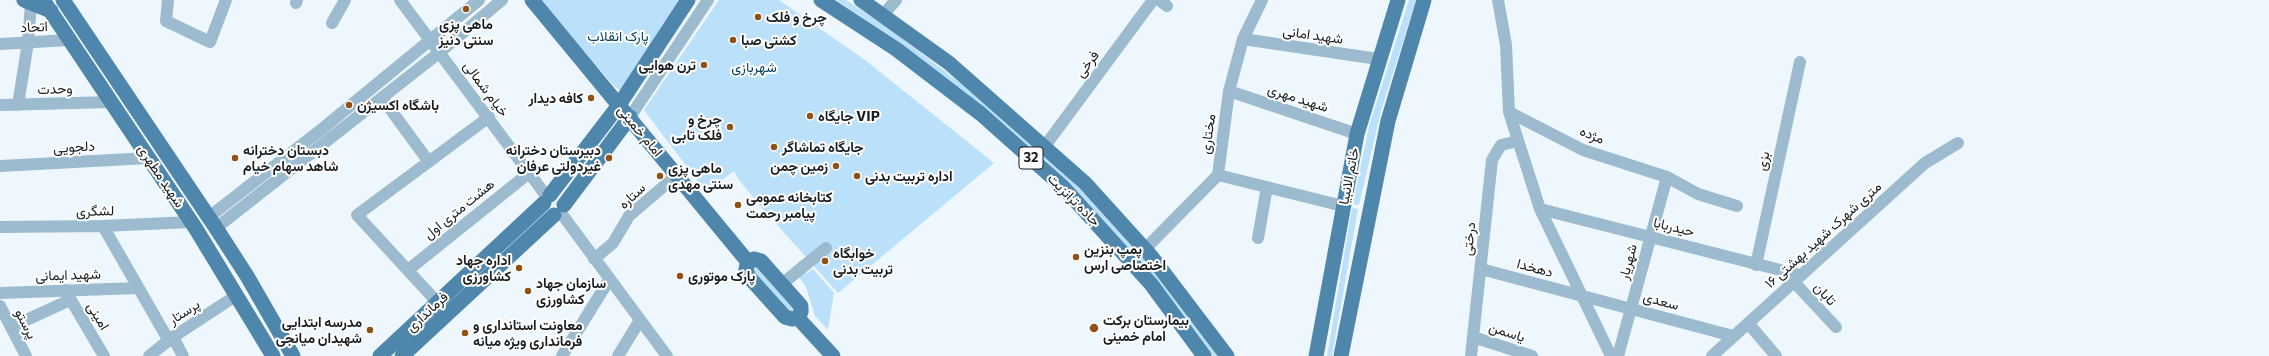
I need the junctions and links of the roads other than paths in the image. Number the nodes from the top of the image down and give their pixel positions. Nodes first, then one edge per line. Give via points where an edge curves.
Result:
1 (63, 0) edge
2 (168, 0) edge
3 (226, 0) edge
4 (345, 0) edge
5 (400, 0) edge
6 (479, 0) edge
7 (502, 0) edge
8 (532, 0) edge
9 (688, 0) edge
10 (695, 0) edge
11 (708, 0) edge
12 (820, 0) edge
13 (861, 0) edge
14 (896, 0) edge
15 (1153, 0) edge
16 (1396, 0) edge
17 (1424, 0) edge
18 (1498, 0) edge
19 (1261, 1) edge
20 (37, 3) edge
21 (883, 15) junction
22 (332, 23) dead end
23 (1243, 39) junction
24 (69, 40) junction
25 (431, 41) junction
26 (28, 42) junction
27 (0, 44) edge
28 (440, 52) junction
29 (1378, 60) junction
30 (1800, 62) dead end
31 (1229, 91) junction
32 (382, 98) junction
33 (111, 102) junction
34 (0, 105) edge
35 (18, 105) junction
36 (624, 111) junction
37 (1509, 112) junction
38 (489, 117) junction
39 (1357, 134) junction
40 (1518, 141) junction
41 (1958, 143) dead end
42 (1045, 146) junction
43 (149, 158) junction
44 (429, 162) junction
45 (0, 166) edge
46 (529, 172) junction
47 (677, 175) junction
48 (1218, 175) junction
49 (1667, 176) junction
50 (1267, 187) junction
51 (547, 198) junction
52 (1343, 206) junction
53 (1737, 206) dead end
54 (1540, 209) junction
55 (560, 211) junction
56 (191, 222) junction
57 (213, 223) junction
58 (103, 226) junction
59 (0, 227) edge
60 (1651, 237) junction
61 (1258, 238) dead end
62 (501, 243) junction
63 (826, 248) dead end
64 (1145, 249) junction
65 (512, 254) junction
66 (594, 259) junction
67 (748, 262) junction
68 (1756, 265) junction
69 (1481, 269) junction
70 (408, 270) junction
71 (1797, 278) junction
72 (609, 280) junction
73 (782, 284) junction
74 (137, 288) junction
75 (0, 293) edge
76 (68, 295) junction
77 (237, 295) junction
78 (1582, 295) junction
79 (437, 302) junction
80 (0, 306) edge
81 (1631, 309) junction
82 (421, 318) junction
83 (798, 318) junction
84 (640, 320) junction
85 (1748, 323) junction
86 (11, 327) junction
87 (1836, 327) dead end
88 (432, 329) junction
89 (1733, 336) junction
90 (1473, 337) junction
91 (171, 339) junction
92 (26, 356) edge
93 (104, 356) edge
94 (149, 356) edge
95 (183, 356) edge
96 (273, 356) edge
97 (293, 356) edge
98 (380, 356) edge
99 (402, 356) edge
100 (562, 356) edge
101 (618, 356) edge
102 (667, 356) edge
103 (833, 356) edge
104 (1204, 356) edge
105 (1227, 356) edge
106 (1316, 356) edge
107 (1341, 356) edge
108 (1471, 356) edge
109 (1532, 356) edge
110 (1611, 356) edge
111 (1618, 356) edge
112 (1712, 356) edge
113 (1776, 356) edge

1 - 57 main road, شهید مطهری
2 - 3 street via 166,21 210,42
4 - 22 street
5 - 25 street, خیام شمالی
6 - 25 street
7 - 28 street
8 - 36 main road, امام خمینی
9 - 36 main road
10 - 36 street
11 - 36 street
12 - 104 main road, جاده ترانزیت / 32 via 896,49 981,114 1063,187 1152,284
13 - 21 main road, جاده ترانزیت / 32
14 - 21 street
15 - 42 street, فرخی
16 - 29 main road, خاتم الانبیا
17 - 107 main road, خاتم الانبیا via 1388,121
18 - 37 street via 1506,46
19 - 23 street, مختاری
20 - 24 main road, شهید مطهری
20 - 26 street
21 - 42 main road, جاده ترانزیت / 32 via 949,63
23 - 29 street, شهید امانی
23 - 31 street, مختاری
24 - 26 street, اتحاد
24 - 33 main road, شهید مطهری
25 - 28 street, خیام شمالی
25 - 57 street
26 - 27 street, اتحاد
26 - 35 street
28 - 32 street
28 - 38 street, خیام شمالی
29 - 39 main road, خاتم الانبیا
30 - 68 street, بزی
31 - 39 street, شهید مهری
31 - 48 street, مختاری
32 - 44 street
32 - 57 street
33 - 35 street, وحدت
33 - 43 main road, شهید مطهری
34 - 35 street, وحدت
36 - 47 main road, امام خمینی
36 - 51 main road, فرمانداری
36 - 55 main road, فرمانداری
37 - 40 street
37 - 49 street, مژده via 1583,150
38 - 44 street
38 - 46 street, خیام شمالی
39 - 52 main road, خاتم الانبیا
40 - 54 street
40 - 69 street, درختی via 1501,145 1492,160
41 - 71 street, ۱۶ متری شهرک شهيد بهشتی via 1925,163
42 - 64 main road, جاده ترانزیت / 32 via 1085,183
43 - 45 street, دلجویی
43 - 56 main road, شهید مطهری
44 - 70 street via 357,215
46 - 51 street, خیام شمالی
46 - 70 street, هشت متری اول
47 - 66 street, ستاره via 629,216 614,243
47 - 67 main road, امام خمینی
48 - 50 street
48 - 64 street, مختاری
49 - 53 street, مژده via 1698,194
49 - 60 street, شهریار
50 - 52 street
50 - 61 street
51 - 55 main road via 546,212
51 - 62 main road, فرمانداری
52 - 106 main road, خاتم الانبیا
54 - 60 street, حیدربابا
54 - 78 street
55 - 65 main road, فرمانداری
55 - 66 street
56 - 58 street, لشگری
56 - 77 main road, شهید مطهری
57 - 97 main road, شهید مطهری
58 - 59 street, لشگری
58 - 74 street
60 - 68 street, حیدربابا
60 - 81 street, شهریار
62 - 65 main road
62 - 79 main road, فرمانداری
63 - 73 street
64 - 105 main road, جاده ترانزیت / 32
65 - 88 main road, فرمانداری
66 - 72 street
67 - 73 main road via 754,259 761,261
67 - 83 main road via 748,276 785,317
68 - 71 street, حیدربابا
69 - 78 street, دهخدا
69 - 90 street, درختی
70 - 79 street
71 - 85 street, ۱۶ متری شهرک شهيد بهشتی
71 - 87 street, تابان
72 - 84 street
72 - 100 street
73 - 83 main road via 801,306
74 - 76 street, شهید ایمانی
74 - 91 street
75 - 76 street, شهید ایمانی
76 - 86 street
76 - 93 street, امینی
77 - 91 street, پرستار
77 - 96 main road, شهید مطهری
78 - 81 street, سعدی
78 - 110 street
79 - 82 main road, فرمانداری
80 - 86 street, پرستو
81 - 89 street, سعدی
81 - 111 street, شهریار
82 - 88 main road
82 - 98 main road, فرمانداری
83 - 103 main road
84 - 101 street
84 - 102 street
85 - 89 street, ۱۶ متری شهرک شهيد بهشتی
85 - 113 street
86 - 92 street, پرستو
88 - 99 main road, فرمانداری
89 - 112 street, ۱۶ متری شهرک شهيد بهشتی
90 - 108 street, درختی
90 - 109 street, یاسمن
91 - 94 street, پرستار
91 - 95 street

